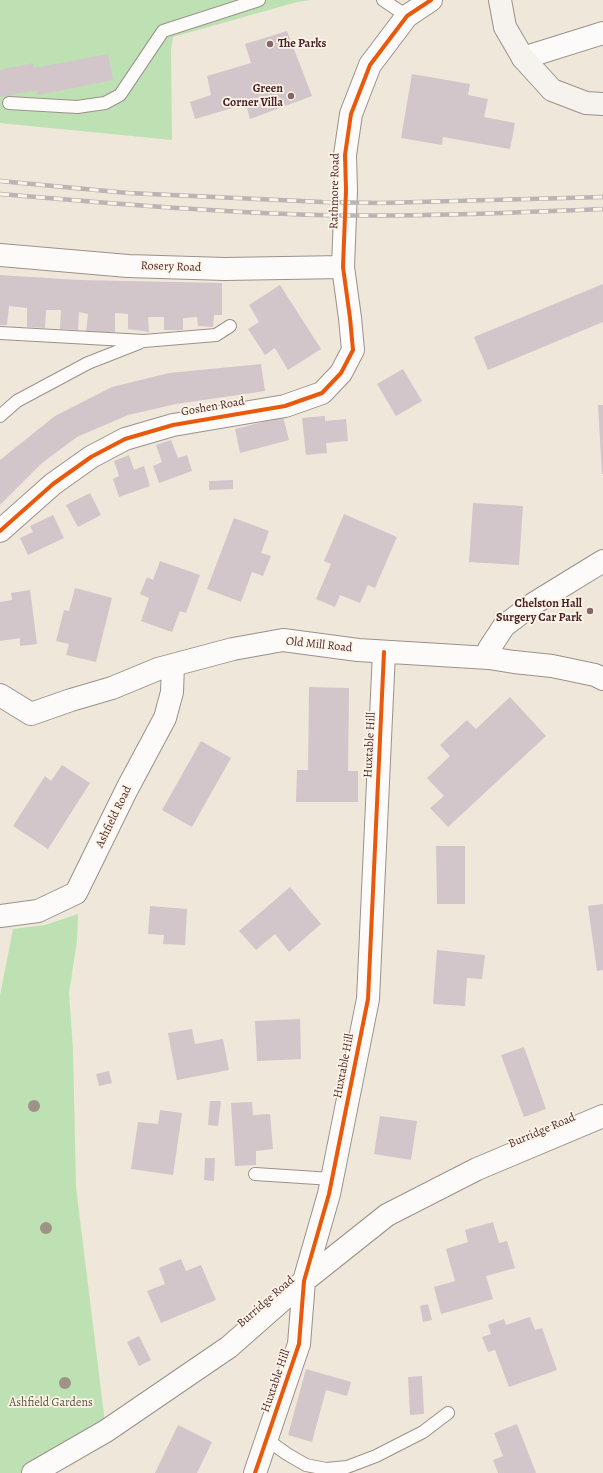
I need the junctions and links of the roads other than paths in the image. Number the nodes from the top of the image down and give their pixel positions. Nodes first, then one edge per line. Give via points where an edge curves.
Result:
1 (259, 0) edge
2 (383, 0) edge
3 (431, 0) edge
4 (500, 0) edge
5 (406, 16) junction
6 (603, 33) edge
7 (523, 58) junction
8 (9, 103) dead end
9 (603, 104) edge
10 (0, 255) edge
11 (343, 267) junction
12 (230, 326) dead end
13 (0, 333) edge
14 (144, 341) junction
15 (0, 416) edge
16 (0, 531) edge
17 (603, 561) edge
18 (384, 652) junction
19 (489, 658) junction
20 (173, 665) junction
21 (603, 679) edge
22 (0, 695) edge
23 (0, 916) edge
24 (603, 1116) edge
25 (255, 1174) dead end
26 (332, 1179) junction
27 (304, 1281) junction
28 (448, 1413) dead end
29 (266, 1439) junction
30 (33, 1473) edge
31 (255, 1473) edge

1 - 8 lane via 163,31 120,95 105,103 77,107
2 - 5 lane
3 - 5 street, Rathmore Road
4 - 7 street via 505,27
5 - 11 street, Rathmore Road via 370,64 351,114 345,155
6 - 7 street
7 - 9 street via 552,90 586,103
10 - 11 street, Rosery Road via 128,266 226,269
11 - 16 street, Goshen Road via 353,350 341,373 322,393 285,406 173,425 125,439 91,456 53,484
12 - 14 lane via 216,335
13 - 14 lane
14 - 15 lane via 88,363 17,401
17 - 19 street via 533,604 504,626 489,649
18 - 19 street, Old Mill Road
18 - 20 street, Old Mill Road via 283,640 233,649
18 - 26 street, Huxtable Hill via 368,999
19 - 21 street, Old Mill Road via 552,666
20 - 22 street, Old Mill Road via 31,714
20 - 23 street, Ashfield Road via 172,692 165,718 76,893 38,911
24 - 27 street, Burridge Road via 477,1169 387,1215
25 - 26 lane
26 - 27 street, Huxtable Hill
27 - 29 street, Huxtable Hill via 299,1344
27 - 30 street, Burridge Road via 229,1347 106,1431
28 - 29 lane via 423,1432 376,1456 347,1467 326,1469 306,1465
29 - 31 street, Huxtable Hill

